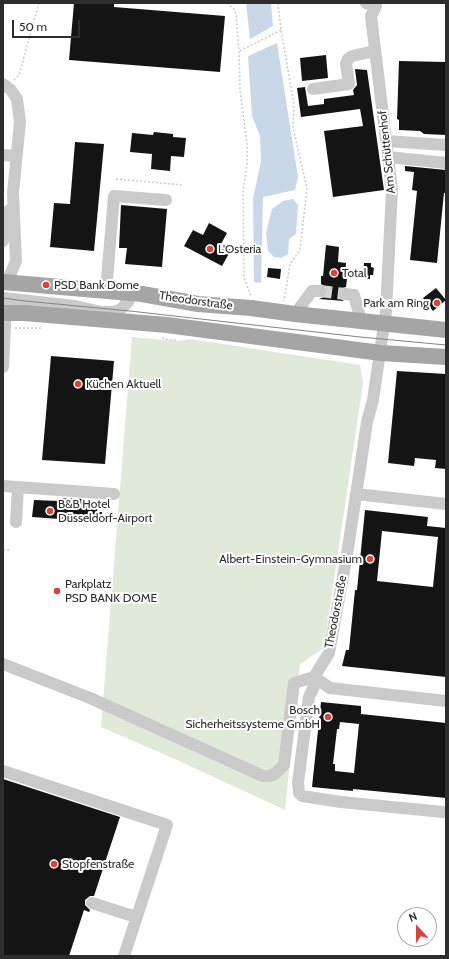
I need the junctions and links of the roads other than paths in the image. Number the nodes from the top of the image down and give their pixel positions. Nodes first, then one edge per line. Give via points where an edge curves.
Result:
1 (371, 4) edge
2 (375, 51) junction
3 (5, 85) edge
4 (313, 89) dead end
5 (386, 141) junction
6 (446, 145) edge
7 (3, 155) edge
8 (16, 156) junction
9 (388, 157) junction
10 (446, 163) edge
11 (9, 179) edge
12 (13, 193) junction
13 (166, 200) dead end
14 (3, 242) edge
15 (4, 278) edge
16 (318, 289) dead end
17 (349, 292) dead end
18 (119, 295) junction
19 (198, 304) junction
20 (4, 306) edge
21 (296, 314) junction
22 (361, 321) junction
23 (119, 322) junction
24 (385, 324) junction
25 (167, 325) junction
26 (446, 330) edge
27 (381, 353) junction
28 (446, 357) edge
29 (3, 366) edge
30 (3, 486) edge
31 (18, 487) junction
32 (114, 494) dead end
33 (356, 494) junction
34 (446, 504) edge
35 (16, 522) dead end
36 (3, 664) edge
37 (316, 679) junction
38 (446, 700) edge
39 (3, 771) edge
40 (443, 812) dead end
41 (92, 903) dead end
42 (136, 916) junction
43 (124, 956) edge

1 - 2 street, Am Schüttenhof
2 - 4 street via 348,59 346,64 349,84
2 - 5 street, Am Schüttenhof
3 - 8 street via 14,94 19,108
5 - 6 street
5 - 9 street, Am Schüttenhof
7 - 8 street
8 - 11 street
9 - 10 street
9 - 24 street, Am Schüttenhof via 392,190
11 - 12 street
12 - 14 street
12 - 15 street via 16,261
13 - 18 street via 114,196
15 - 18 main road, Theodorstraße
15 - 20 street
16 - 21 street
17 - 22 street
18 - 19 main road, Theodorstraße via 171,298
18 - 20 street via 120,310 112,312 75,306
18 - 23 street via 130,307 128,318
19 - 21 main road, Theodorstraße
19 - 25 main road via 168,309 165,314
20 - 23 main road via 24,313
20 - 29 street
21 - 22 main road, Theodorstraße
22 - 24 main road, Theodorstraße
23 - 25 main road
24 - 26 main road, Theodorstraße
24 - 27 street, Theodorstraße
25 - 27 main road
27 - 28 main road
27 - 33 street, Theodorstraße
30 - 31 street
31 - 32 street
31 - 35 street
33 - 34 street
33 - 37 street, Theodorstraße via 329,653
36 - 37 street via 90,698 256,774 269,776 284,765 294,684
37 - 38 street via 330,688
37 - 40 street, Theodorstraße via 309,697 298,783 302,796
39 - 42 street via 167,825
41 - 42 street
42 - 43 street

